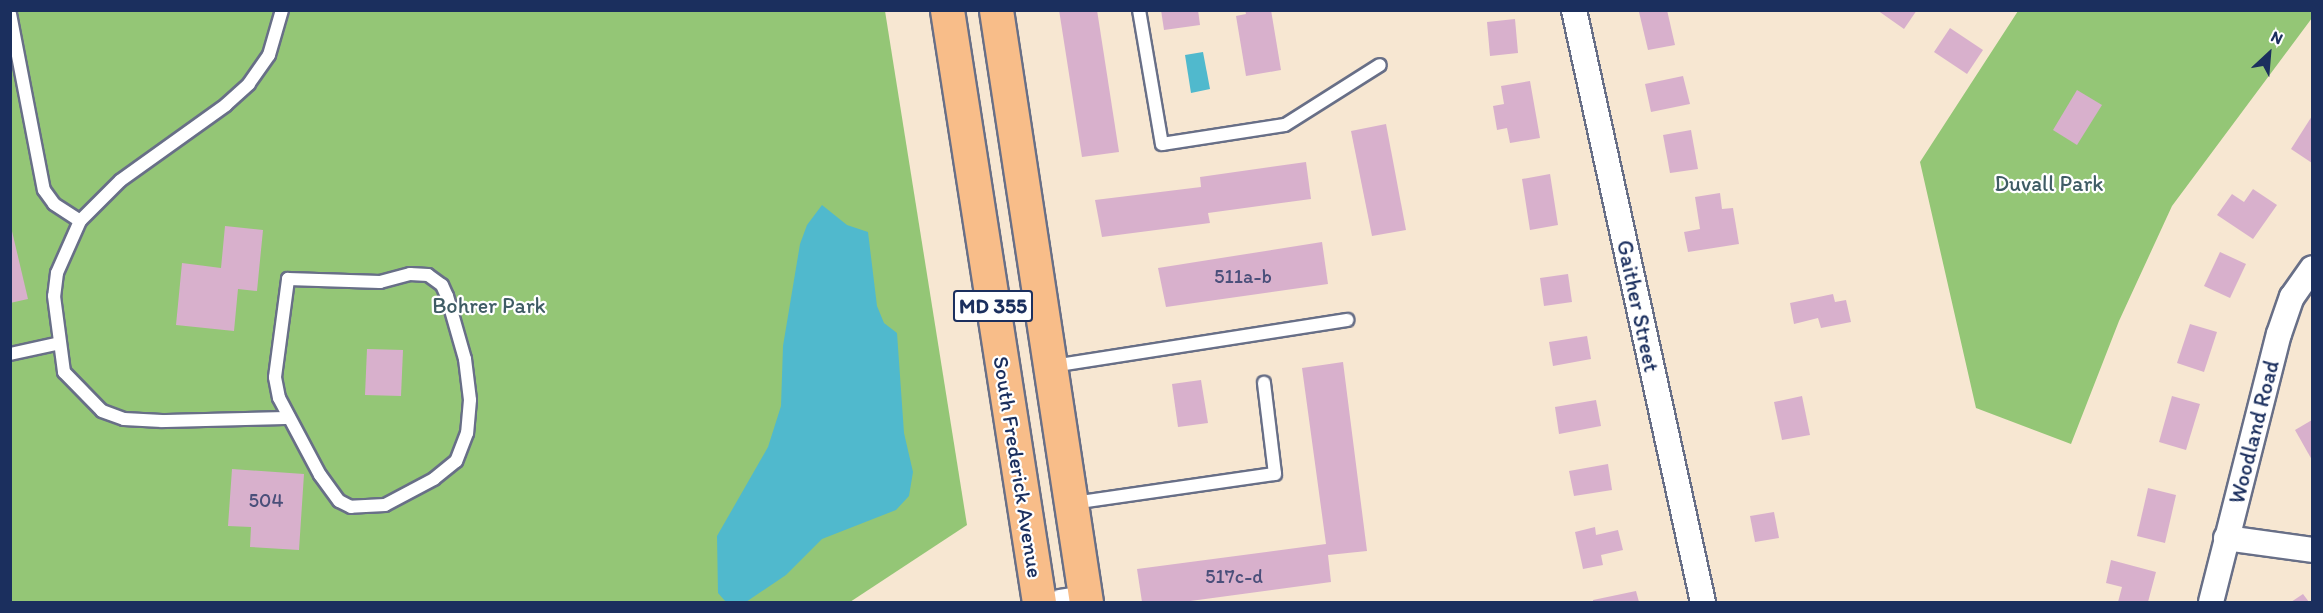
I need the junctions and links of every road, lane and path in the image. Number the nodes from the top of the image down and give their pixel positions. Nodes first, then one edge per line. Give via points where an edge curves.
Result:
1 (282, 10) edge
2 (947, 10) edge
3 (996, 10) edge
4 (1139, 10) edge
5 (1574, 10) edge
6 (10, 14) edge
7 (1380, 65) dead end
8 (80, 221) junction
9 (2313, 268) edge
10 (1347, 320) dead end
11 (60, 343) junction
12 (10, 354) edge
13 (1052, 366) junction
14 (1264, 383) dead end
15 (289, 418) junction
16 (1073, 503) junction
17 (2226, 538) junction
18 (2313, 550) edge
19 (1077, 601) edge
20 (1039, 603) edge
21 (1703, 603) edge
22 (2211, 603) edge

1 - 8 lane via 268,54 249,84 120,181
2 - 20 main road, South Frederick Avenue / MD 355
3 - 13 main road, South Frederick Avenue / MD 355
4 - 7 lane via 1162,144 1286,125
5 - 21 street, Gaither Street
6 - 8 lane via 44,190 54,204
8 - 11 lane via 57,273 54,296
9 - 17 street, Woodland Road via 2292,297 2279,334
10 - 13 lane
11 - 12 lane
11 - 15 lane via 64,372 102,411 124,419
13 - 16 main road, South Frederick Avenue / MD 355
14 - 16 lane via 1275,474
15 - 15 lane via 279,398 275,377 288,279 380,282 428,275 442,285 465,359 470,400 467,433 456,461 434,479 385,505 351,507 339,501
16 - 19 main road, South Frederick Avenue / MD 355
17 - 18 street
17 - 22 street, Woodland Road

